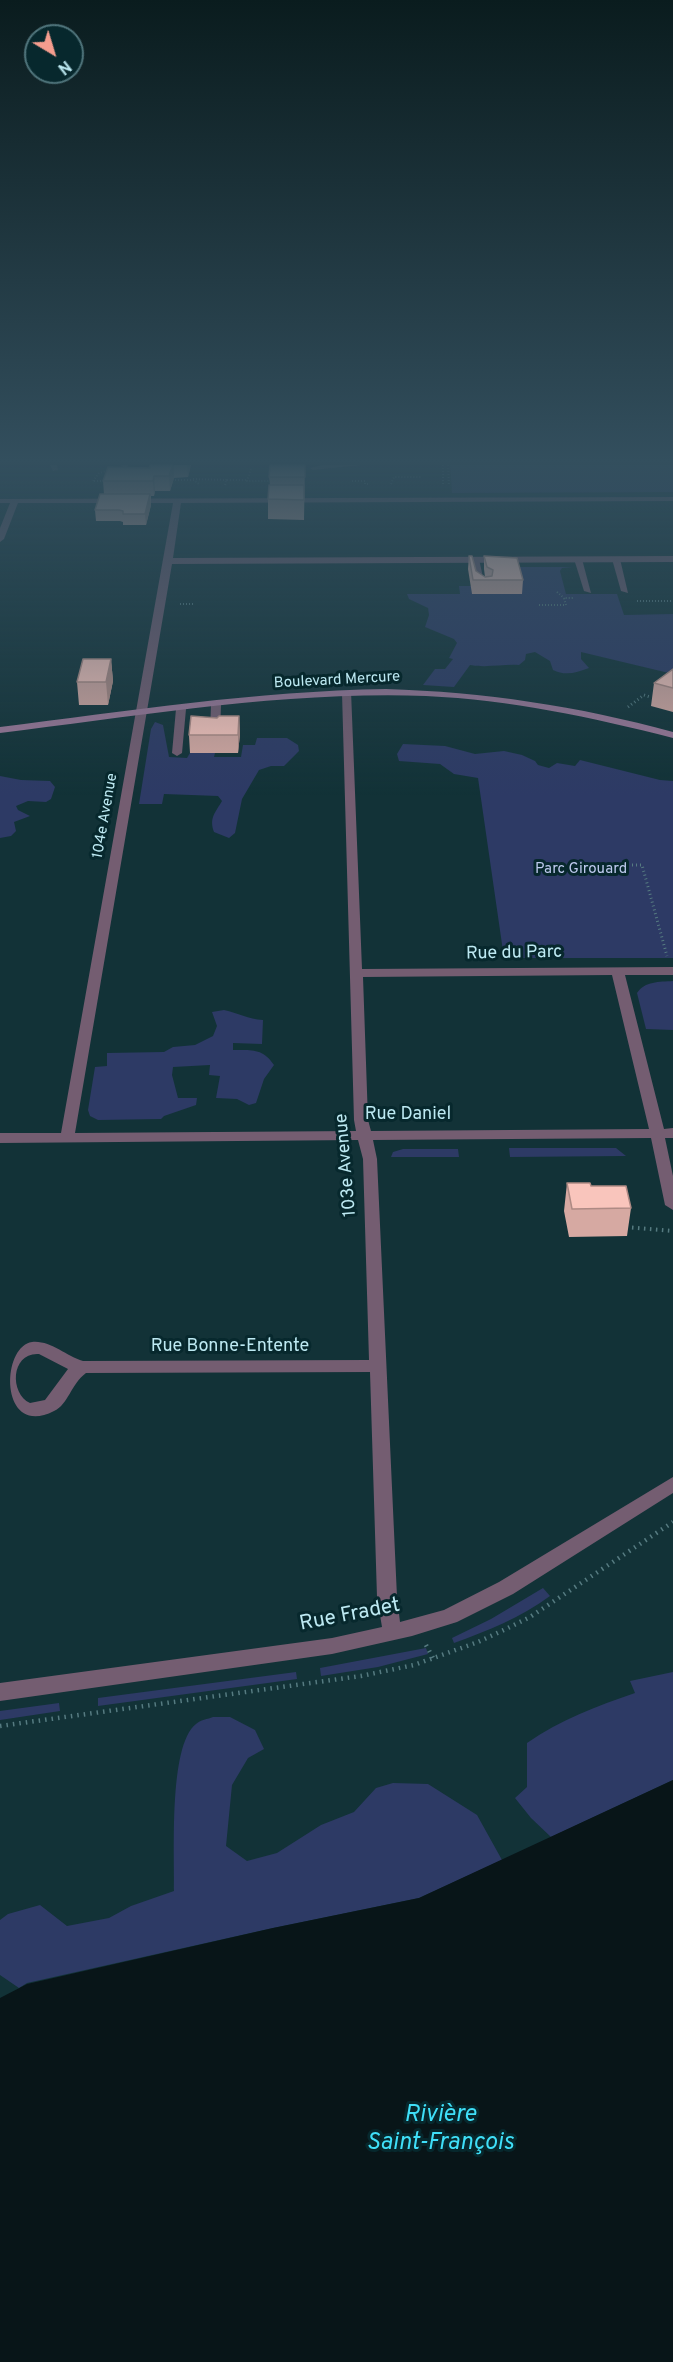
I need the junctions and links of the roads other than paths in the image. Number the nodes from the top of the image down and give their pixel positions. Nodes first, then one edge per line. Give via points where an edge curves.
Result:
1 (165, 575) edge
2 (478, 575) edge
3 (583, 575) edge
4 (621, 575) edge
5 (487, 586) edge
6 (588, 591) dead end
7 (625, 591) dead end
8 (347, 693) junction
9 (216, 705) junction
10 (181, 709) junction
11 (141, 713) junction
12 (191, 725) junction
13 (0, 730) edge
14 (673, 735) edge
15 (177, 753) dead end
16 (671, 965) edge
17 (617, 971) junction
18 (356, 973) junction
19 (665, 1134) edge
20 (364, 1135) junction
21 (0, 1138) edge
22 (67, 1138) junction
23 (673, 1205) edge
24 (376, 1366) junction
25 (83, 1367) junction
26 (673, 1485) edge
27 (393, 1633) junction
28 (0, 1692) edge

1 - 11 street, 104e Avenue
2 - 5 lane via 480,583
3 - 6 lane
4 - 7 lane
8 - 9 street, Boulevard Mercure
8 - 14 street, Boulevard Mercure via 433,694 517,701 602,716
8 - 18 street, 103e Avenue
9 - 10 street, Boulevard Mercure
9 - 12 lane via 215,729
10 - 11 street, Boulevard Mercure
10 - 12 lane
11 - 13 street, Boulevard Mercure
11 - 22 street, 104e Avenue
12 - 15 lane
16 - 17 street, Rue du Parc
17 - 18 street, Rue du Parc
17 - 19 street
18 - 20 street, 103e Avenue
19 - 20 street, Rue Daniel
19 - 23 street
20 - 22 street, Rue Daniel
20 - 24 street, 103e Avenue via 369,1159
21 - 22 street, Rue Daniel
24 - 25 street, Rue Bonne-Entente
24 - 27 street, 103e Avenue via 387,1605
25 - 25 street, Rue Bonne-Entente via 40,1348 24,1349 12,1357 7,1388 22,1408 41,1409 57,1400 69,1377
26 - 27 street, Rue Fradet via 488,1597 450,1616
27 - 28 street, Rue Fradet via 332,1646

